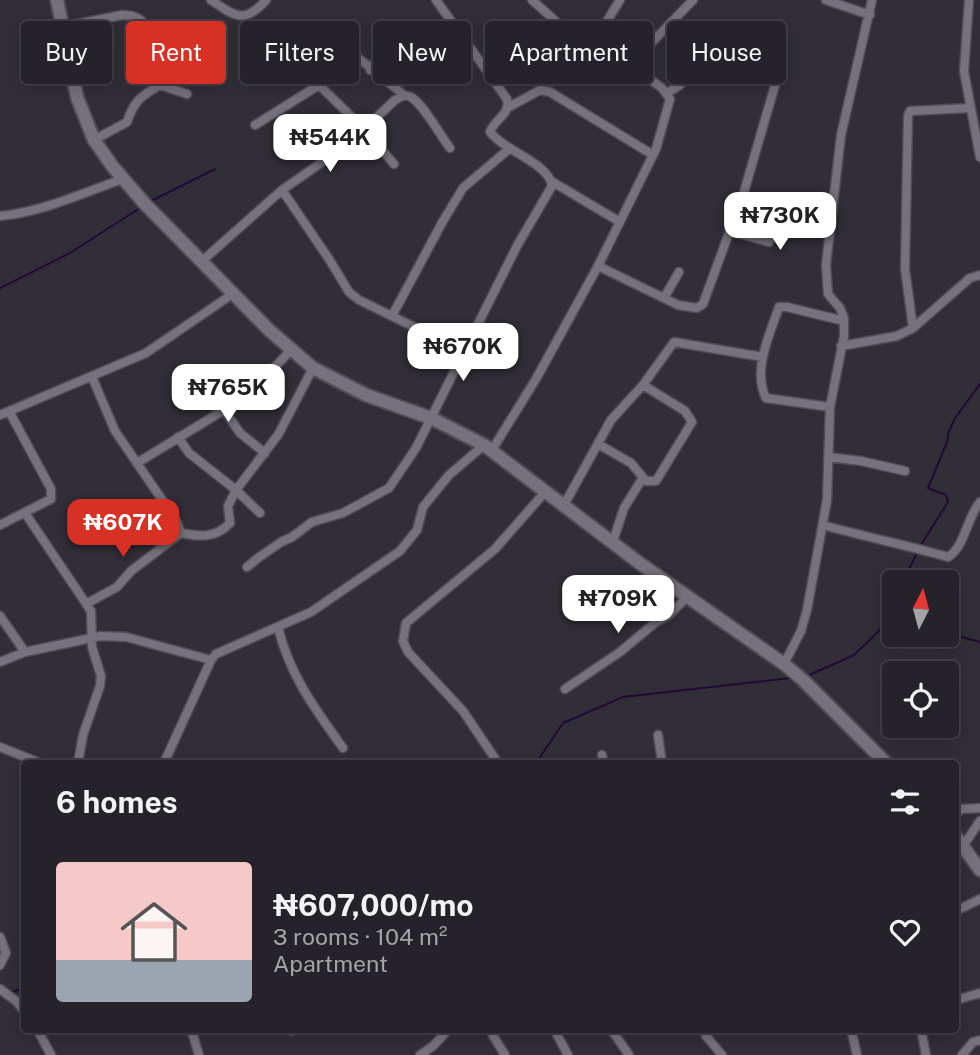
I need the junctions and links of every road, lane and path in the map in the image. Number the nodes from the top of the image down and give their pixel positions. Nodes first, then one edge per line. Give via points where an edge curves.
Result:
1 (57, 0) edge
2 (211, 0) edge
3 (266, 0) edge
4 (436, 0) edge
5 (532, 0) edge
6 (620, 0) edge
7 (694, 0) edge
8 (826, 0) edge
9 (872, 0) edge
10 (969, 0) edge
11 (870, 15) junction
12 (61, 21) edge
13 (89, 21) edge
14 (556, 21) edge
15 (607, 21) edge
16 (653, 42) edge
17 (359, 60) edge
18 (373, 65) edge
19 (370, 70) junction
20 (653, 81) edge
21 (74, 84) edge
22 (681, 84) edge
23 (775, 84) edge
24 (160, 85) junction
25 (667, 93) junction
26 (187, 94) dead end
27 (404, 95) junction
28 (509, 107) junction
29 (970, 108) junction
30 (255, 125) dead end
31 (364, 129) junction
32 (94, 141) junction
33 (450, 148) dead end
34 (509, 149) junction
35 (653, 155) junction
36 (980, 157) edge
37 (394, 164) dead end
38 (123, 179) junction
39 (551, 181) junction
40 (282, 190) junction
41 (0, 216) edge
42 (620, 222) junction
43 (729, 231) junction
44 (830, 231) junction
45 (202, 261) junction
46 (598, 266) junction
47 (679, 272) dead end
48 (980, 275) edge
49 (234, 293) junction
50 (664, 298) junction
51 (392, 316) junction
52 (844, 321) junction
53 (912, 328) junction
54 (842, 345) junction
55 (291, 350) junction
56 (463, 351) junction
57 (763, 357) junction
58 (313, 368) junction
59 (92, 377) junction
60 (643, 385) junction
61 (830, 407) junction
62 (224, 410) junction
63 (9, 411) junction
64 (0, 415) edge
65 (431, 418) junction
66 (178, 437) junction
67 (598, 444) junction
68 (488, 448) junction
69 (265, 453) junction
70 (828, 457) junction
71 (137, 463) junction
72 (905, 471) dead end
73 (642, 479) junction
74 (236, 490) junction
75 (546, 491) junction
76 (980, 502) edge
77 (564, 505) junction
78 (25, 513) junction
79 (260, 513) dead end
80 (0, 525) edge
81 (824, 525) junction
82 (181, 533) junction
83 (613, 541) junction
84 (247, 567) dead end
85 (687, 597) junction
86 (86, 604) junction
87 (0, 616) edge
88 (278, 627) junction
89 (92, 638) junction
90 (25, 652) junction
91 (211, 660) junction
92 (0, 662) edge
93 (785, 664) junction
94 (565, 689) dead end
95 (658, 735) dead end
96 (0, 747) edge
97 (343, 747) dead end
98 (31, 760) edge
99 (79, 760) edge
100 (165, 760) edge
101 (496, 760) edge
102 (662, 760) edge
103 (883, 760) edge
104 (980, 808) edge
105 (959, 811) edge
106 (980, 821) edge
107 (959, 842) edge
108 (980, 870) edge
109 (980, 900) edge
110 (959, 910) edge
111 (0, 937) edge
112 (0, 965) edge
113 (0, 989) edge
114 (980, 993) edge
115 (959, 999) edge
116 (21, 1008) edge
117 (39, 1033) edge
118 (192, 1033) edge
119 (445, 1033) edge
120 (491, 1033) edge
121 (556, 1033) edge
122 (614, 1033) edge
123 (705, 1033) edge
124 (852, 1033) edge
125 (922, 1033) edge
126 (980, 1040) edge
127 (51, 1055) edge
128 (199, 1055) edge
129 (420, 1055) edge
130 (505, 1055) edge
131 (568, 1055) edge
132 (629, 1055) edge
133 (723, 1055) edge
134 (857, 1055) edge
135 (926, 1055) edge
136 (962, 1055) edge

1 - 12 main road
2 - 3 street via 244,17
4 - 28 street
5 - 14 street
6 - 15 street
7 - 16 street
8 - 11 street
9 - 11 street
10 - 29 street via 964,71
11 - 44 street via 841,135
13 - 24 street via 132,15 144,22
17 - 19 street
18 - 19 street
19 - 27 street
20 - 25 street
21 - 32 main road
22 - 25 street
23 - 43 street
24 - 26 street
24 - 32 street via 133,105 127,122
25 - 35 street via 670,99
27 - 31 street
27 - 33 street via 420,106
28 - 34 street via 490,132
28 - 35 street via 540,90 550,92
29 - 36 street
29 - 53 street via 910,111 908,116 905,269
30 - 31 street via 318,85
31 - 37 street
31 - 40 street
32 - 38 main road
34 - 39 street via 534,163
34 - 51 street via 463,188
35 - 42 street
38 - 41 street via 56,204
38 - 45 main road
39 - 42 street
39 - 56 street via 549,193 516,246
40 - 45 street
40 - 51 street via 349,292
42 - 46 street
43 - 44 street via 769,242 778,223
43 - 50 street via 704,304 688,308
44 - 52 street via 828,294
45 - 49 main road
46 - 50 street
46 - 68 street via 536,379
47 - 50 street
48 - 53 street via 970,278
49 - 55 main road
49 - 59 street via 146,353
51 - 56 street
52 - 54 street
52 - 57 street via 779,307
53 - 54 street
54 - 61 street
55 - 58 main road
55 - 62 street
56 - 65 street
57 - 60 street via 678,341
57 - 61 street via 761,384 766,398
58 - 65 main road via 366,395
58 - 69 street
59 - 63 street
59 - 71 street via 115,431
60 - 67 street via 611,419
60 - 73 street via 685,411 692,422 656,481
61 - 70 street
62 - 66 street
62 - 69 street via 240,433
63 - 64 street
63 - 78 street via 52,492 51,499
65 - 68 main road
65 - 84 street via 389,488 344,513 312,522
66 - 71 street
66 - 74 street via 189,453
67 - 73 street via 631,463
67 - 77 street
68 - 75 main road
68 - 88 street via 449,475 423,506 416,530 400,551 311,612
69 - 74 street
70 - 72 street
70 - 81 street
71 - 82 street
73 - 83 street via 624,508
74 - 79 street
74 - 82 street via 228,506 230,523 220,534
75 - 77 main road
75 - 101 street via 495,550 404,628 408,652 463,711
76 - 81 street via 948,557
77 - 83 main road
78 - 80 street
78 - 86 street
81 - 93 street via 807,610
82 - 86 street via 117,587
83 - 85 main road
85 - 93 main road
85 - 94 street via 668,616
86 - 89 street via 91,611
87 - 90 street
88 - 91 street
88 - 97 street via 296,678
89 - 90 street
89 - 91 street via 126,637
89 - 99 street via 101,677
90 - 92 street
91 - 100 street
93 - 103 main road
95 - 102 street
96 - 98 street
104 - 105 street
106 - 107 street
107 - 108 main road
109 - 110 street
111 - 112 street via 6,953
113 - 116 street
114 - 115 street
117 - 127 street
118 - 128 street
119 - 129 street
120 - 130 street
121 - 131 street
122 - 132 street
123 - 133 street
124 - 134 street
125 - 135 street
126 - 136 street

